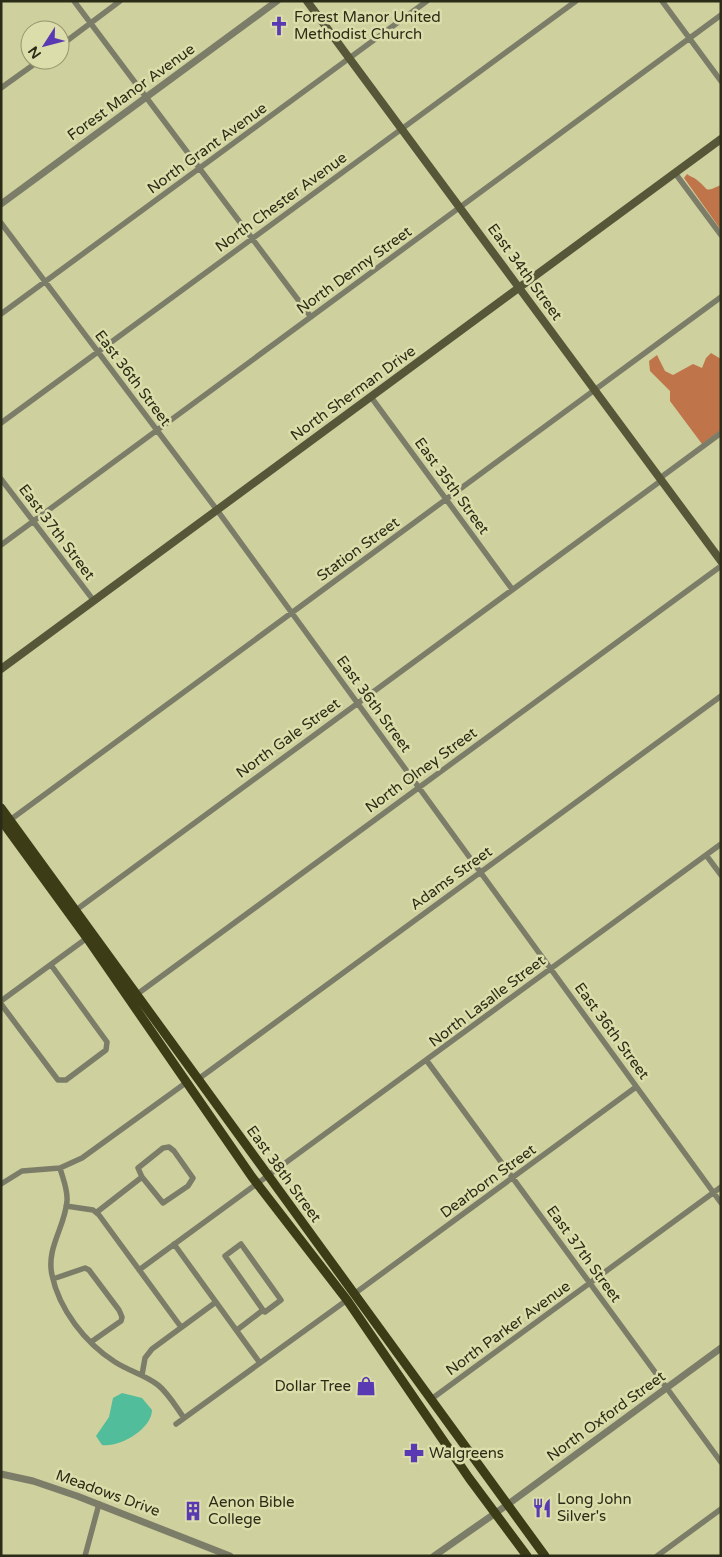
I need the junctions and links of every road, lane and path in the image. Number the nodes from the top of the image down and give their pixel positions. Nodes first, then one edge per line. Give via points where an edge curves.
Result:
1 (74, 1) edge
2 (120, 1) edge
3 (277, 1) edge
4 (307, 1) edge
5 (427, 1) edge
6 (576, 1) edge
7 (662, 1) edge
8 (721, 15) edge
9 (90, 23) junction
10 (70, 38) edge
11 (689, 39) junction
12 (349, 58) junction
13 (26, 70) edge
14 (721, 82) edge
15 (1, 88) edge
16 (146, 98) junction
17 (401, 129) junction
18 (721, 139) edge
19 (200, 168) junction
20 (675, 173) junction
21 (1, 204) edge
22 (460, 208) junction
23 (1, 223) edge
24 (721, 235) edge
25 (252, 239) junction
26 (45, 282) junction
27 (520, 288) junction
28 (721, 297) edge
29 (1, 314) edge
30 (311, 318) junction
31 (98, 352) junction
32 (595, 390) junction
33 (371, 398) junction
34 (1, 423) edge
35 (157, 430) junction
36 (721, 433) edge
37 (1, 479) edge
38 (661, 479) junction
39 (446, 500) junction
40 (217, 510) junction
41 (33, 521) junction
42 (1, 544) edge
43 (721, 561) edge
44 (721, 566) edge
45 (512, 590) junction
46 (94, 601) junction
47 (292, 613) junction
48 (1, 668) edge
49 (721, 696) edge
50 (358, 703) junction
51 (419, 787) junction
52 (1, 808) edge
53 (6, 820) edge
54 (721, 844) edge
55 (706, 855) junction
56 (481, 872) junction
57 (721, 875) edge
58 (76, 910) junction
59 (87, 938) junction
60 (51, 965) junction
61 (551, 969) junction
62 (136, 996) junction
63 (1, 1003) edge
64 (427, 1060) junction
65 (197, 1080) junction
66 (187, 1082) junction
67 (636, 1087) junction
68 (60, 1168) junction
69 (142, 1177) junction
70 (268, 1177) junction
71 (513, 1178) junction
72 (1, 1184) edge
73 (257, 1184) junction
74 (721, 1187) edge
75 (714, 1193) junction
76 (721, 1202) edge
77 (66, 1206) junction
78 (97, 1212) junction
79 (174, 1244) junction
80 (139, 1270) junction
81 (53, 1279) junction
82 (589, 1284) junction
83 (354, 1294) junction
84 (346, 1300) junction
85 (216, 1302) junction
86 (264, 1310) junction
87 (181, 1327) junction
88 (237, 1330) junction
89 (91, 1342) junction
90 (721, 1348) edge
91 (260, 1363) junction
92 (142, 1375) junction
93 (666, 1388) junction
94 (430, 1400) junction
95 (184, 1418) junction
96 (176, 1424) dead end
97 (721, 1462) edge
98 (1, 1474) edge
99 (100, 1504) junction
100 (507, 1505) junction
101 (721, 1509) edge
102 (495, 1514) junction
103 (85, 1556) edge
104 (230, 1556) edge
105 (434, 1556) edge
106 (527, 1556) edge
107 (545, 1556) edge
108 (657, 1556) edge

1 - 9 street
2 - 9 street
3 - 16 street, Forest Manor Avenue
4 - 12 main road, East 34th Street
5 - 12 street, North Grant Avenue
6 - 17 street, North Chester Avenue
7 - 11 street
8 - 11 street, North Denny Street
9 - 10 street
9 - 16 street
11 - 14 street
11 - 22 street, North Denny Street
12 - 17 main road, East 34th Street
12 - 19 street, North Grant Avenue
13 - 15 street
16 - 19 street
16 - 21 street, Forest Manor Avenue
17 - 22 main road, East 34th Street
17 - 25 street, North Chester Avenue
18 - 20 main road, North Sherman Drive
19 - 25 street
19 - 26 street, North Grant Avenue
20 - 24 street
20 - 27 main road, North Sherman Drive
22 - 27 main road, East 34th Street
22 - 30 street, North Denny Street
23 - 26 street, East 36th Street
25 - 30 street
25 - 31 street, North Chester Avenue
26 - 29 street, North Grant Avenue
26 - 31 street, East 36th Street
27 - 32 main road, East 34th Street
27 - 33 main road, North Sherman Drive
28 - 32 street, Station Street
30 - 35 street, North Denny Street
31 - 34 street, North Chester Avenue
31 - 35 street, East 36th Street
32 - 38 main road, East 34th Street
32 - 39 street, Station Street
33 - 39 street, East 35th Street
33 - 40 main road, North Sherman Drive
35 - 40 street, East 36th Street
35 - 41 street, North Denny Street
36 - 38 street, North Gale Street
37 - 41 street, East 37th Street
38 - 43 main road, East 34th Street
38 - 45 street, North Gale Street
39 - 45 street, East 35th Street
39 - 47 street, Station Street
40 - 46 main road, North Sherman Drive
40 - 47 street, East 36th Street
41 - 42 street, North Denny Street
41 - 46 street, East 37th Street
44 - 51 street, North Olney Street
45 - 50 street, North Gale Street
46 - 48 main road, North Sherman Drive
47 - 50 street, East 36th Street
47 - 53 street, Station Street
49 - 56 street, Adams Street
50 - 51 street, East 36th Street
50 - 58 street, North Gale Street
51 - 56 street, East 36th Street
51 - 62 street, North Olney Street
52 - 53 main road, East 38th Street
53 - 58 main road, East 38th Street
53 - 59 main road, East 38th Street
54 - 55 street, North Lasalle Street
55 - 57 street
55 - 61 street, North Lasalle Street
56 - 61 street, East 36th Street
56 - 65 street, Adams Street
58 - 62 main road, East 38th Street
59 - 60 street
59 - 66 main road, East 38th Street
60 - 63 street
60 - 63 street via 107,1042 106,1050 66,1080 60,1081
61 - 64 street, North Lasalle Street
61 - 67 street, East 36th Street
62 - 65 main road, East 38th Street
64 - 70 street, North Lasalle Street
64 - 71 street, East 37th Street
65 - 70 main road, East 38th Street
66 - 68 street via 94,1151
66 - 73 main road, East 38th Street
67 - 71 street, Dearborn Street
67 - 75 street, East 36th Street
68 - 72 street via 22,1171
68 - 77 street via 66,1188
69 - 69 street via 163,1203 188,1186 193,1178 169,1147 140,1165 138,1172
69 - 78 street
70 - 73 street, North Lasalle Street
70 - 83 main road, East 38th Street
71 - 82 street, East 37th Street
71 - 83 street, Dearborn Street
73 - 79 street, North Lasalle Street
73 - 84 main road, East 38th Street
74 - 75 street, North Parker Avenue
75 - 76 street, East 36th Street
75 - 82 street, North Parker Avenue
77 - 78 street
77 - 81 street via 52,1250
78 - 80 street
79 - 80 street, North Lasalle Street
79 - 85 street
80 - 87 street
81 - 89 street via 73,1321
81 - 89 street via 85,1268 119,1310 121,1321
82 - 93 street, East 37th Street
82 - 94 street, North Parker Avenue
83 - 94 main road, East 38th Street
84 - 91 street
84 - 102 main road, East 38th Street
85 - 87 street
85 - 88 street
86 - 86 street via 225,1256 241,1244 281,1300
86 - 88 street
87 - 92 street via 148,1354
88 - 91 street
89 - 92 street via 115,1362
90 - 93 street, North Oxford Street
91 - 95 street
92 - 95 street via 163,1390
93 - 97 street, East 37th Street
93 - 100 street, North Oxford Street
94 - 100 main road, East 38th Street
95 - 96 street
98 - 99 street, Meadows Drive via 34,1481
99 - 103 street
99 - 104 street, Meadows Drive
100 - 102 street
100 - 107 main road, East 38th Street
101 - 108 street
102 - 105 street
102 - 106 main road, East 38th Street

